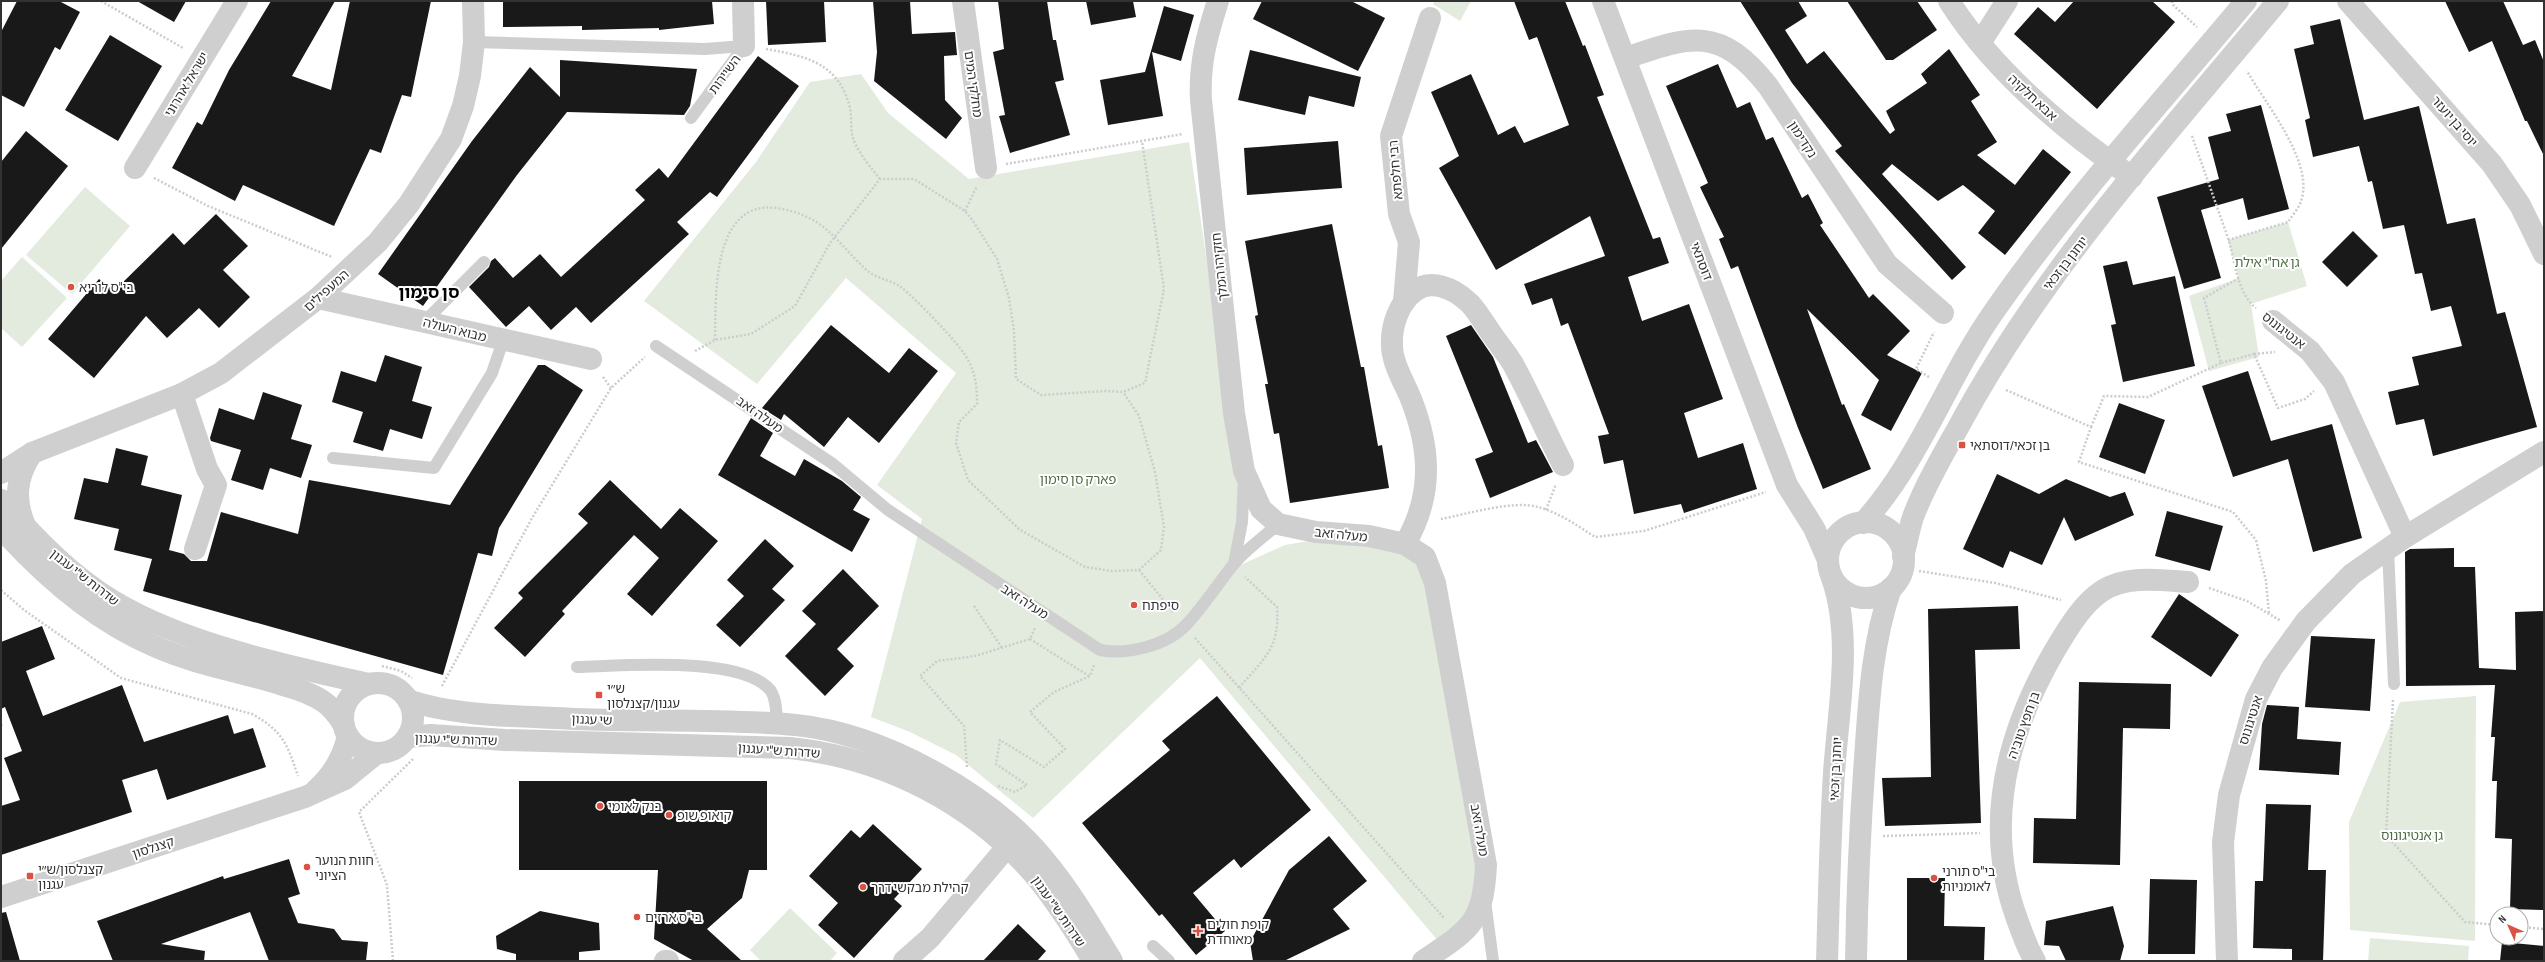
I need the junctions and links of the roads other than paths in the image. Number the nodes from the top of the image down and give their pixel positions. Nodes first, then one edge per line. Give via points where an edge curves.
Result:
1 (237, 1) edge
2 (473, 1) edge
3 (742, 1) edge
4 (963, 1) edge
5 (1218, 1) edge
6 (1603, 1) edge
7 (1949, 1) edge
8 (2007, 1) edge
9 (2246, 1) edge
10 (2278, 1) edge
11 (2348, 1) edge
12 (1430, 18) dead end
13 (474, 42) junction
14 (1980, 43) junction
15 (744, 46) junction
16 (1626, 58) junction
17 (691, 118) dead end
18 (2110, 162) junction
19 (136, 168) road end
20 (986, 168) road end
21 (2132, 177) junction
22 (2544, 254) edge
23 (484, 262) dead end
24 (318, 298) junction
25 (1404, 302) junction
26 (1942, 314) road end
27 (425, 321) junction
28 (2272, 321) road end
29 (503, 341) junction
30 (656, 346) road end
31 (591, 359) dead end
32 (182, 394) junction
33 (2544, 452) edge
34 (32, 453) junction
35 (333, 458) dead end
36 (1563, 465) road end
37 (1244, 471) junction
38 (1, 473) edge
39 (1, 500) edge
40 (1808, 516) junction
41 (1278, 524) junction
42 (1854, 526) junction
43 (1, 528) edge
44 (26, 528) junction
45 (2397, 543) junction
46 (1405, 544) junction
47 (195, 549) dead end
48 (1903, 562) junction
49 (1234, 564) junction
50 (1830, 569) junction
51 (2188, 582) road end
52 (1891, 588) junction
53 (577, 667) dead end
54 (369, 684) junction
55 (2394, 684) road end
56 (408, 700) junction
57 (777, 724) junction
58 (346, 730) junction
59 (407, 737) junction
60 (378, 752) junction
61 (305, 798) junction
62 (1007, 847) junction
63 (1484, 894) junction
64 (1, 897) edge
65 (1153, 946) dead end
66 (904, 961) edge
67 (1093, 961) edge
68 (1112, 961) edge
69 (1169, 961) edge
70 (1423, 961) edge
71 (1493, 961) edge
72 (1827, 961) edge
73 (1856, 961) edge
74 (2035, 961) edge
75 (2227, 961) edge

1 - 19 street, ישראל אהרוני
2 - 13 street, המעפילים
3 - 15 street, השיירות
4 - 20 street, מחלקי המים
5 - 37 street, חזקיהו המלך via 1200,73 1234,413
6 - 16 street, דוסתאי
7 - 14 street, אבא חלקיה
8 - 14 street
9 - 18 street
10 - 21 street, יוחנן בן זכאי
11 - 22 street, יוסי בן יועזר via 2492,164 2520,205
12 - 25 street, רבי חלפתא via 1391,136 1399,214 1408,242
13 - 15 lane via 705,49
13 - 24 street, המעפילים via 463,106 451,139 409,204 378,242
14 - 18 street, אבא חלקיה via 2018,85
15 - 17 lane, השיירות
16 - 26 street, נקדימון via 1670,43 1691,41 1713,42 1730,48 1750,63 1887,264
16 - 40 street, דוסתאי via 1787,485
18 - 21 street, אבא חלקיה
18 - 42 street via 1994,311 1884,500
21 - 48 street, יוחנן בן זכאי via 2056,273 1984,380 1913,517
23 - 27 lane
24 - 27 street, מבוא העולה
24 - 32 street, המעפילים via 221,373
25 - 36 street via 1415,290 1429,285 1451,289 1468,301 1512,364
25 - 46 street via 1394,322 1392,346 1398,371 1411,400 1424,450 1426,495 1417,524
27 - 29 street, מבוא העולה
28 - 45 street, אנטיגונוס via 2310,351 2329,375
29 - 31 street, מבוא העולה
29 - 35 lane via 492,373 434,468
30 - 49 lane, מעלה זאב via 832,464 888,510 1100,650 1129,651 1161,642 1185,627
32 - 34 street, המעפילים
32 - 47 street via 207,469 216,485
33 - 45 street, אנטיגונוס
34 - 38 street, המעפילים
34 - 44 street via 22,470 17,493 17,503
37 - 41 street, חזקיהו המלך via 1261,509
37 - 49 lane via 1242,522
39 - 44 street, שדרות ש"י עגנון
40 - 42 street, דוסתאי via 1816,523 1832,529
40 - 50 street, דוסתאי
41 - 46 street, מעלה זאב via 1316,532 1369,536
41 - 49 lane, מעלה זאב
42 - 48 street via 1871,523 1888,530 1897,539
42 - 50 street via 1832,544
43 - 58 street, שדרות ש"י עגנון via 62,586 94,612 122,630 155,647 193,660 259,677 316,696 332,707
44 - 54 street, שדרות ש"י עגנון via 106,596 145,619 222,646
45 - 55 lane
45 - 75 street, אנטיגונוס via 2352,574 2321,604 2272,668 2256,698 2229,795 2223,842
46 - 63 street, מעלה זאב via 1425,557 1435,583 1486,865
48 - 52 street
50 - 52 street via 1844,591 1856,597 1880,595
50 - 72 street, יוחנן בן זכאי via 1841,612 1842,649
51 - 74 street, בן חפץ טוביה via 2146,580 2122,583 2102,591 2067,630 2046,666 2017,734 2002,793 2000,857 2006,890
52 - 73 street via 1873,664 1860,836
53 - 57 lane via 689,666 736,671 761,682 771,692
54 - 56 street via 381,682 392,685
54 - 58 street via 358,689 347,702 343,713
56 - 57 street, שי עגנון via 435,707 504,715
56 - 59 street via 413,722
57 - 68 street, שדרות ש"י עגנון via 828,730 874,745 936,774 989,808 1018,832 1042,857 1067,889
58 - 60 street via 360,748
58 - 61 street via 342,754 331,775
59 - 60 street via 394,749
59 - 62 street, שדרות ש"י עגנון via 431,735 505,740 790,748 833,754 868,763 915,783 963,813
60 - 61 street, קצנלסון via 346,779
61 - 64 street, קצנלסון
62 - 66 street via 930,938
62 - 67 street, שדרות ש"י עגנון via 1055,900
63 - 70 street, מעלה זאב via 1481,907 1471,926
63 - 71 lane
65 - 69 lane

